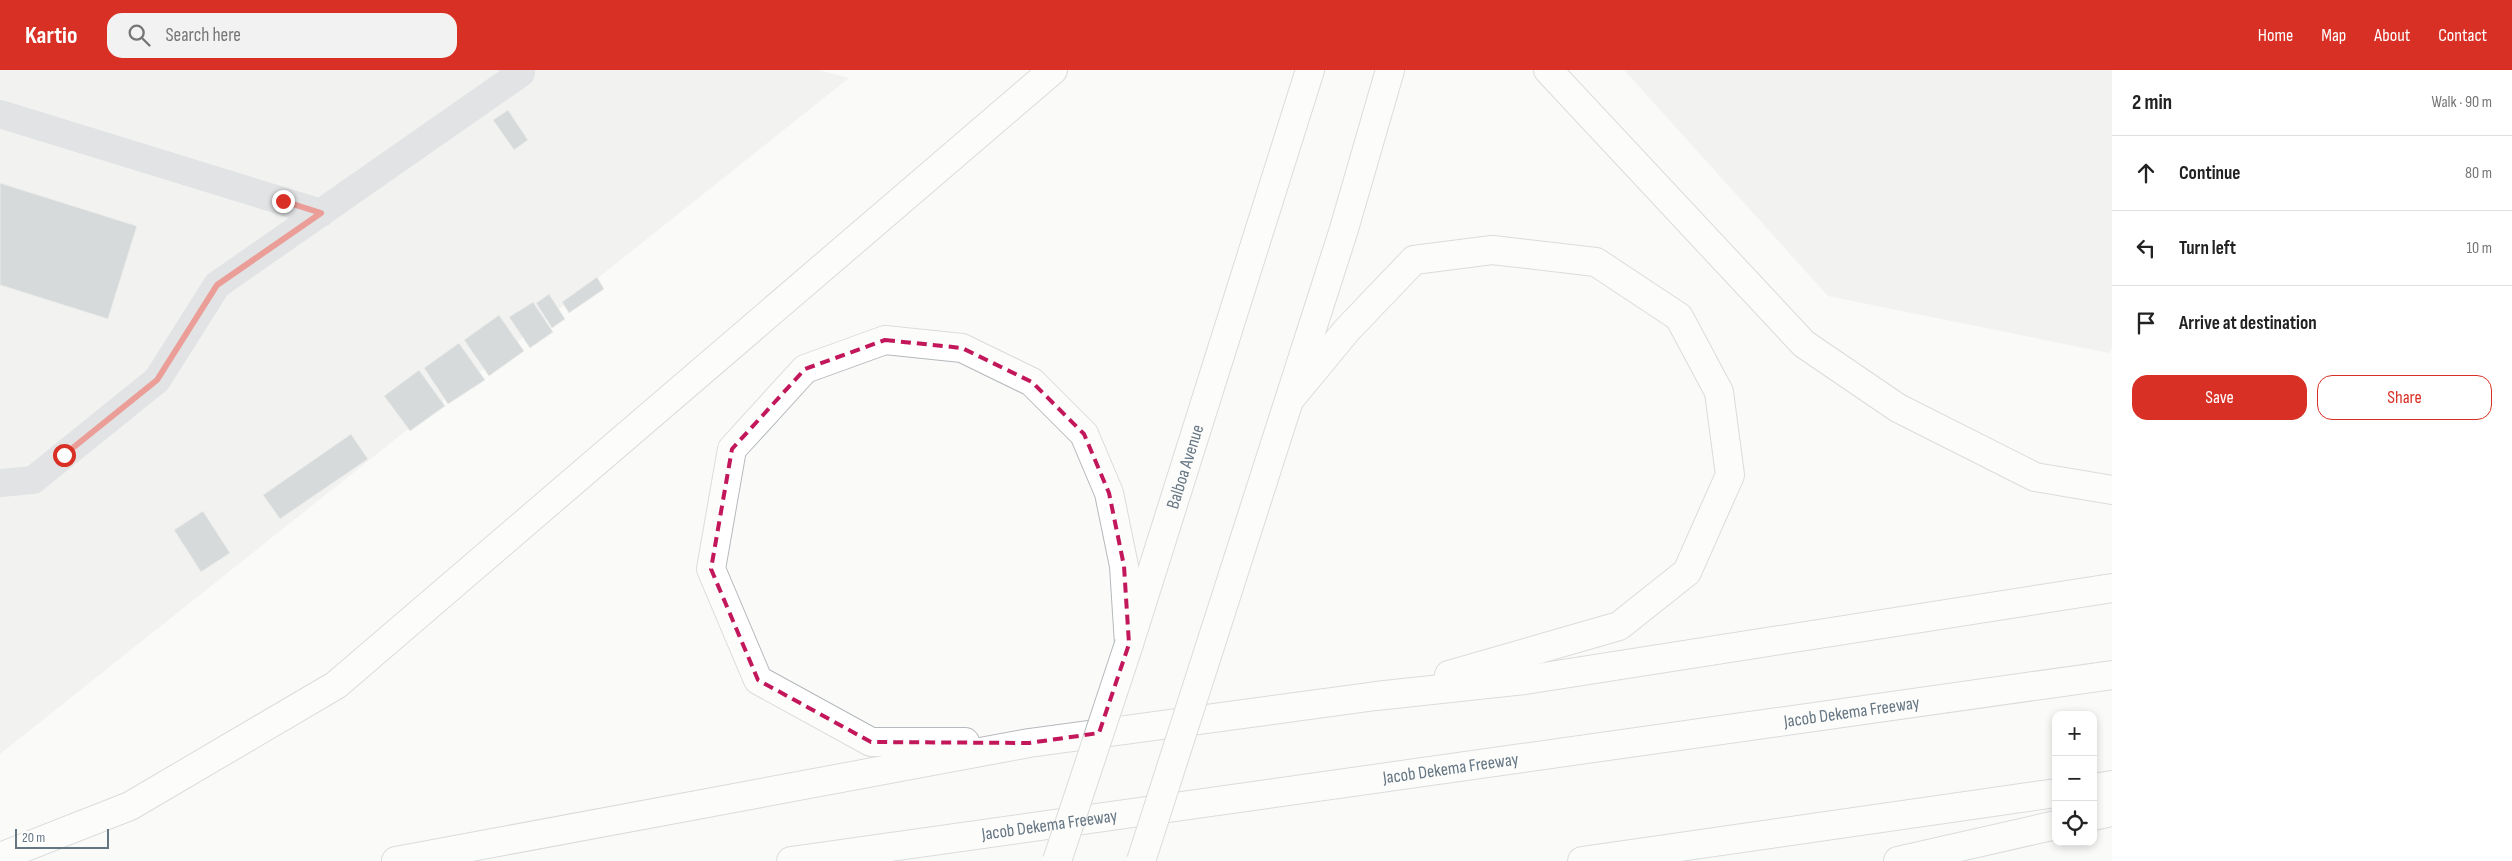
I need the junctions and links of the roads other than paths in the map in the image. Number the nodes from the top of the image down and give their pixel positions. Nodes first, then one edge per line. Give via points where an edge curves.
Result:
1 (1053, 70) edge
2 (1310, 70) edge
3 (1390, 70) edge
4 (1548, 70) edge
5 (521, 73) dead end
6 (0, 114) edge
7 (321, 213) junction
8 (1290, 399) junction
9 (0, 482) edge
10 (2112, 490) edge
11 (2112, 588) edge
12 (1129, 644) junction
13 (2112, 675) edge
14 (1376, 696) junction
15 (1029, 743) junction
16 (2112, 785) edge
17 (2097, 787) edge
18 (2052, 795) edge
19 (2112, 812) edge
20 (2097, 815) edge
21 (2052, 826) edge
22 (0, 857) edge
23 (396, 861) edge
24 (791, 861) edge
25 (1056, 861) edge
26 (1141, 861) edge
27 (1582, 861) edge
28 (1898, 861) edge

1 - 22 main road via 336,685 130,806
2 - 12 main road, Balboa Avenue
3 - 8 main road
4 - 10 main road via 1804,344 1898,408 2035,477
5 - 7 lane
6 - 7 lane
7 - 9 lane via 217,285 157,380 33,480
8 - 14 main road via 1347,330 1414,260 1492,250 1596,262 1679,317 1719,392 1730,475 1687,572 1618,626
8 - 26 main road, bridge
11 - 14 main road via 1525,680
12 - 15 main road via 1124,566 1109,493 1084,434 1032,382 962,348 885,340 805,368 732,449 711,569 758,680 871,742
12 - 25 main road, Balboa Avenue, bridge
13 - 24 main road, Jacob Dekema Freeway
14 - 15 main road
15 - 23 main road
16 - 17 main road
18 - 27 main road
19 - 20 main road
21 - 28 main road

